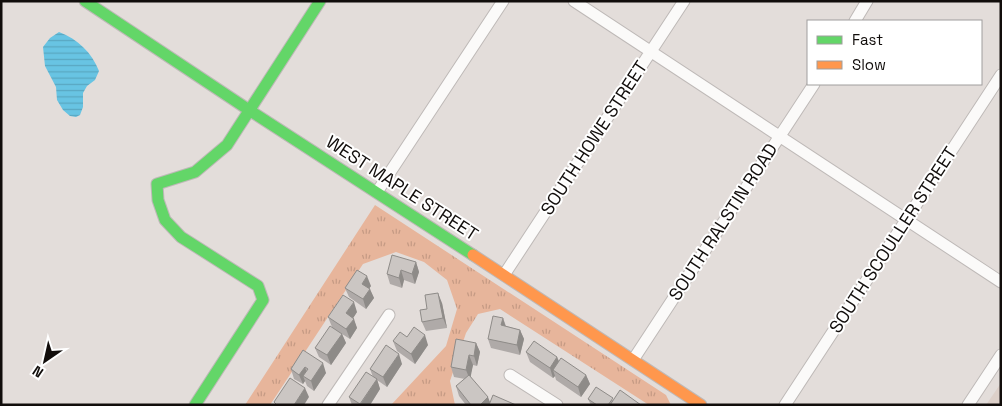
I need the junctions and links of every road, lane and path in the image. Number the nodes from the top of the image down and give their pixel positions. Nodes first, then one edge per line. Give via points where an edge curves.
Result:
1 (84, 1) edge
2 (320, 1) edge
3 (502, 1) edge
4 (574, 1) edge
5 (684, 1) edge
6 (867, 1) edge
7 (855, 20) edge
8 (651, 52) junction
9 (1001, 75) edge
10 (813, 85) edge
11 (249, 110) junction
12 (779, 137) junction
13 (377, 192) junction
14 (906, 220) junction
15 (504, 275) junction
16 (1001, 282) edge
17 (389, 314) dead end
18 (1001, 355) edge
19 (632, 360) junction
20 (510, 375) dead end
21 (686, 401) edge
22 (194, 405) edge
23 (328, 405) edge
24 (557, 405) edge
25 (701, 405) edge
26 (785, 405) edge
27 (968, 405) edge

1 - 11 main road, WEST MAPLE STREET
2 - 11 main road
3 - 13 street
4 - 8 street
5 - 8 street, SOUTH HOWE STREET
6 - 7 street
8 - 12 street
8 - 15 street, SOUTH HOWE STREET
9 - 14 street, SOUTH SCOULLER STREET
10 - 12 street, SOUTH RALSTIN ROAD
11 - 13 main road, WEST MAPLE STREET
11 - 22 main road via 227,144 195,172 157,184 165,220 181,237 258,286 263,300
12 - 14 street
12 - 19 street, SOUTH RALSTIN ROAD
13 - 15 main road, WEST MAPLE STREET
14 - 16 street
14 - 26 street, SOUTH SCOULLER STREET
15 - 19 main road, WEST MAPLE STREET
17 - 23 street
18 - 27 street
19 - 21 main road, WEST MAPLE STREET
20 - 24 street
21 - 25 main road, WEST MAPLE STREET

